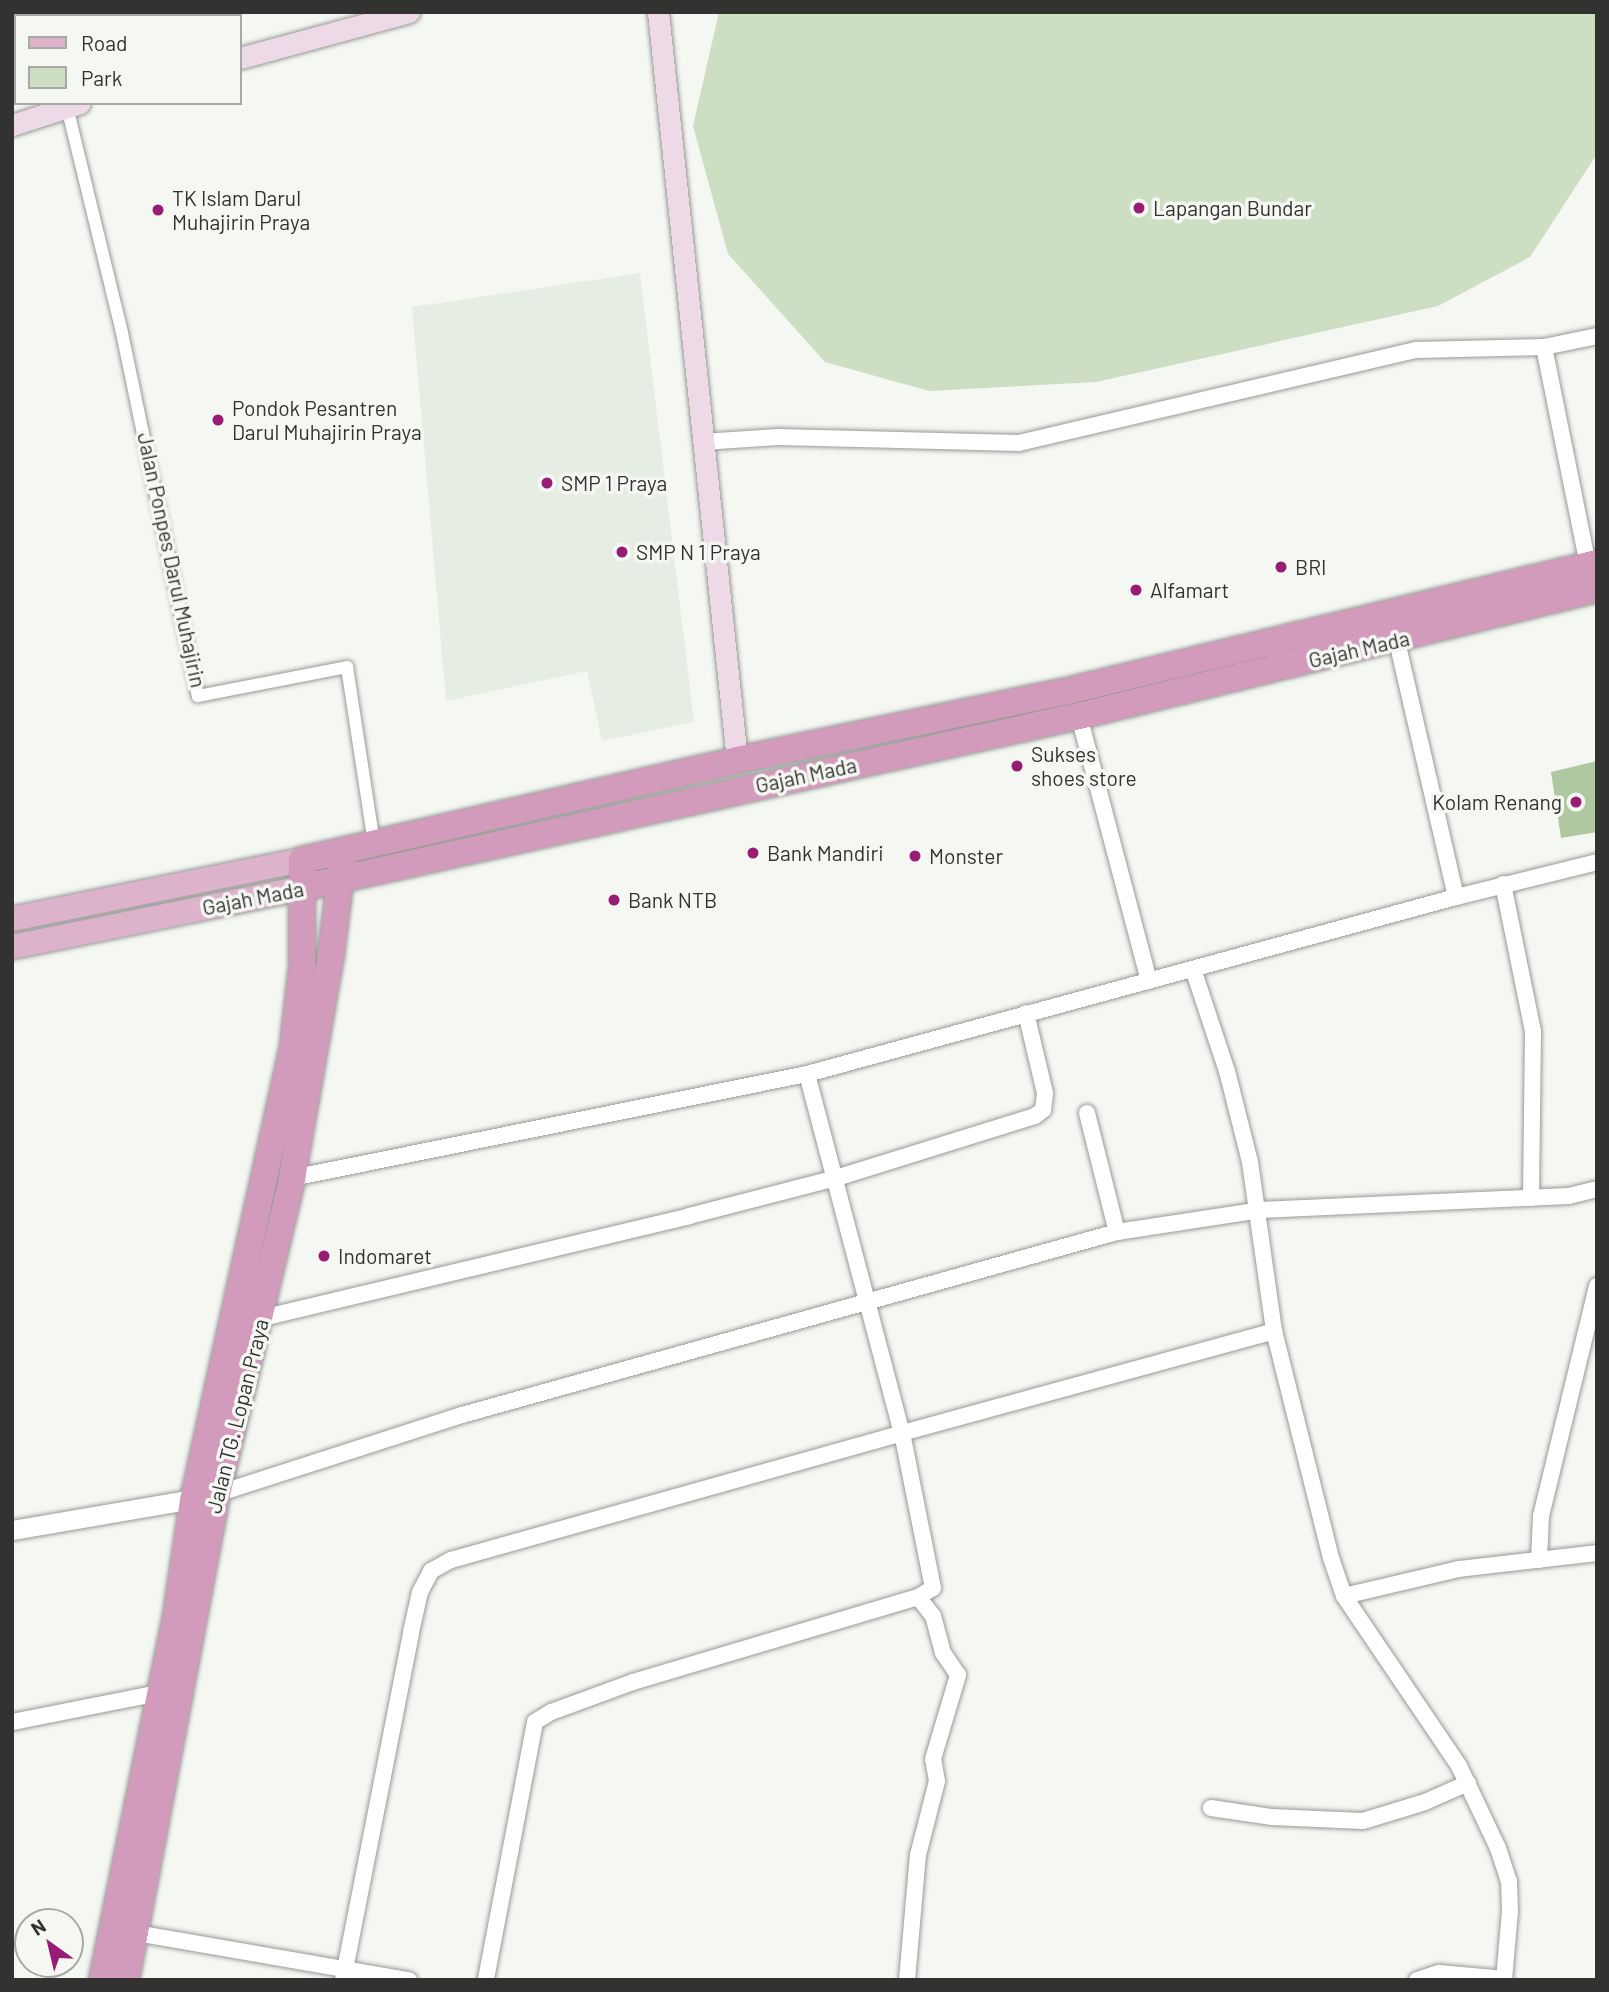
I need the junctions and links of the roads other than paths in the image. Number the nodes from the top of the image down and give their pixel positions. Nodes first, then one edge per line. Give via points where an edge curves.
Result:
1 (409, 12) edge
2 (658, 12) edge
3 (242, 57) edge
4 (68, 105) edge
5 (71, 105) edge
6 (12, 125) edge
7 (1597, 336) edge
8 (1544, 347) junction
9 (702, 442) junction
10 (1594, 573) edge
11 (1390, 614) junction
12 (1398, 640) junction
13 (1079, 716) junction
14 (737, 760) junction
15 (374, 844) junction
16 (344, 852) junction
17 (302, 860) junction
18 (1597, 862) edge
19 (340, 880) junction
20 (1503, 884) junction
21 (301, 888) junction
22 (1457, 897) junction
23 (12, 919) edge
24 (12, 947) edge
25 (1193, 969) junction
26 (1149, 981) junction
27 (1026, 1013) junction
28 (807, 1074) junction
29 (1087, 1113) dead end
30 (292, 1178) junction
31 (836, 1178) junction
32 (1597, 1189) edge
33 (1531, 1198) junction
34 (1260, 1210) junction
35 (1118, 1232) junction
36 (1597, 1286) edge
37 (870, 1302) junction
38 (262, 1318) junction
39 (1274, 1331) junction
40 (902, 1433) junction
41 (205, 1497) junction
42 (12, 1530) edge
43 (1593, 1554) edge
44 (1539, 1560) junction
45 (1344, 1596) junction
46 (918, 1597) junction
47 (159, 1693) junction
48 (12, 1723) edge
49 (1468, 1783) junction
50 (1210, 1808) dead end
51 (136, 1933) junction
52 (344, 1974) edge
53 (1505, 1979) edge
54 (102, 1980) edge
55 (126, 1980) edge
56 (409, 1980) edge
57 (486, 1980) edge
58 (907, 1980) edge
59 (1417, 1980) edge

1 - 3 main road
2 - 9 main road
4 - 6 main road
5 - 15 street, Jalan Ponpes Darul Muhajirin via 198,696 347,667
7 - 8 street
8 - 9 street via 1416,350 1019,443 778,437
8 - 10 street
9 - 14 main road
10 - 11 highway, Gajah Mada
10 - 12 highway, Gajah Mada
11 - 12 street
11 - 14 highway, Gajah Mada via 1059,693
12 - 13 highway, Gajah Mada
12 - 22 street
13 - 19 highway, Gajah Mada
13 - 26 street
14 - 15 highway, Gajah Mada
15 - 16 highway, Gajah Mada
16 - 17 highway, Gajah Mada
16 - 19 highway, Jalan TG. Lopan Praya
17 - 21 highway, Jalan TG. Lopan Praya
17 - 23 main road, Gajah Mada
18 - 20 street
19 - 21 highway, Gajah Mada
19 - 30 highway, Jalan TG. Lopan Praya
20 - 22 street
20 - 33 street via 1533,1032
21 - 24 main road, Gajah Mada
21 - 41 highway, Jalan TG. Lopan Praya via 302,967 293,1045
22 - 25 street
25 - 26 street
25 - 34 street via 1227,1071
26 - 27 street
27 - 28 street
27 - 31 street via 1045,1093 1040,1114
28 - 30 street
28 - 31 street
29 - 35 street
30 - 38 highway, Jalan TG. Lopan Praya
31 - 37 street
31 - 38 street
32 - 33 street
33 - 34 street
34 - 35 street
34 - 39 street
35 - 37 street
36 - 44 street via 1541,1516
37 - 40 street
37 - 41 street via 462,1415
38 - 41 highway, Jalan TG. Lopan Praya
39 - 40 street
39 - 45 street
40 - 46 street via 934,1577 933,1588
40 - 52 street via 451,1560 431,1571 420,1592 411,1632
41 - 42 street
41 - 47 highway, Jalan TG. Lopan Praya
41 - 51 highway, Jalan TG. Lopan Praya
43 - 44 street
44 - 45 street via 1434,1574
45 - 49 street
46 - 57 street via 633,1682 535,1722
46 - 58 street via 933,1616 943,1653 958,1675 933,1759 937,1781 918,1855
47 - 48 street
47 - 54 highway, Jalan TG. Lopan Praya
49 - 50 street via 1363,1821 1272,1817
49 - 53 street via 1508,1881 1510,1947
51 - 52 street
51 - 55 highway, Jalan TG. Lopan Praya
52 - 56 street
53 - 59 street via 1439,1973

